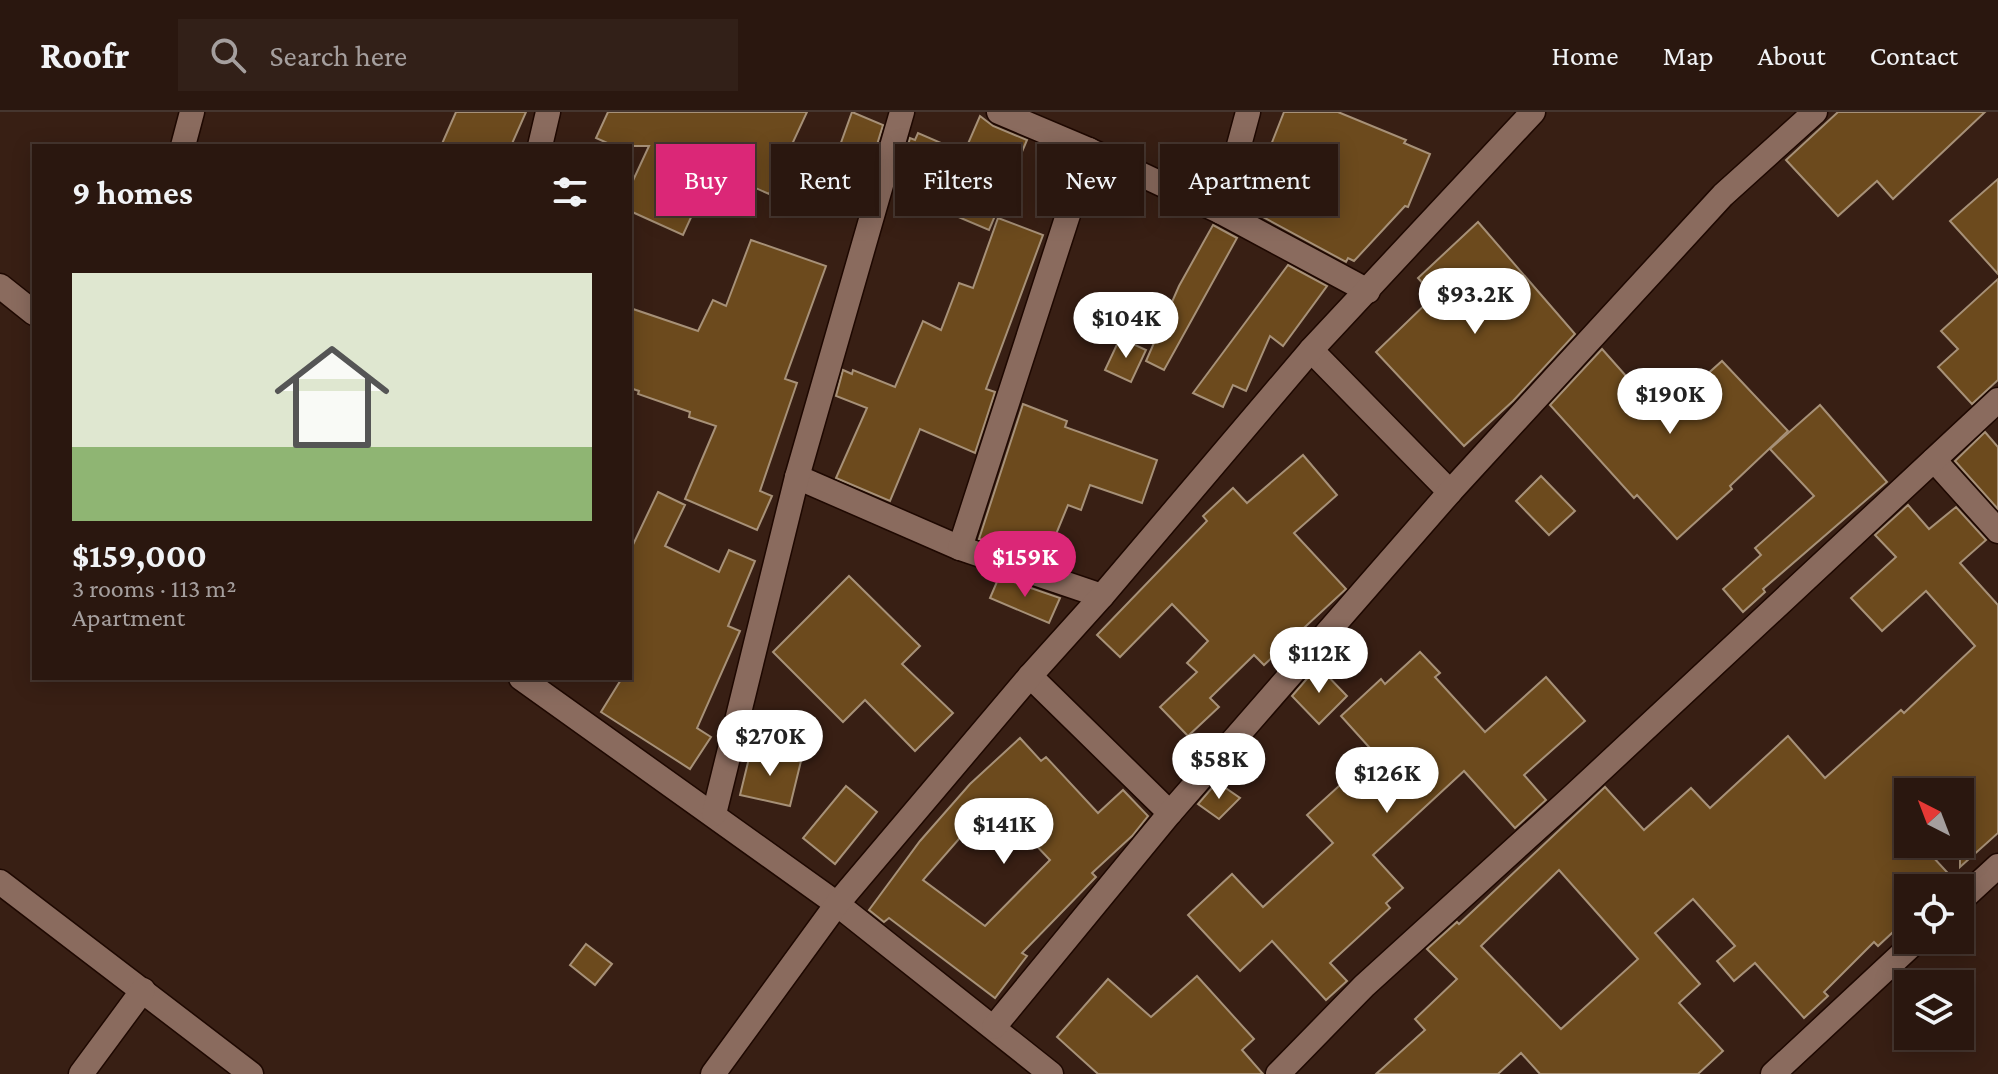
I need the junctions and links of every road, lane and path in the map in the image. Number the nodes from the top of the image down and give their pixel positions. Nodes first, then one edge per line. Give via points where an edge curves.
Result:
1 (192, 112) edge
2 (548, 112) edge
3 (902, 112) edge
4 (999, 112) edge
5 (1248, 112) edge
6 (1533, 112) edge
7 (1815, 112) edge
8 (184, 144) edge
9 (540, 144) edge
10 (1075, 144) edge
11 (1239, 144) edge
12 (1068, 216) edge
13 (1228, 216) edge
14 (0, 286) edge
15 (1368, 291) junction
16 (32, 311) edge
17 (1311, 350) junction
18 (1998, 400) edge
19 (1934, 460) junction
20 (797, 477) junction
21 (1450, 492) junction
22 (1998, 531) edge
23 (960, 548) junction
24 (1102, 596) junction
25 (1030, 676) junction
26 (524, 680) edge
27 (1170, 813) junction
28 (714, 814) junction
29 (1998, 866) edge
30 (0, 882) edge
31 (1974, 888) edge
32 (837, 904) junction
33 (1902, 954) edge
34 (143, 990) junction
35 (994, 1027) junction
36 (81, 1074) edge
37 (251, 1074) edge
38 (713, 1074) edge
39 (1051, 1074) edge
40 (1278, 1074) edge
41 (1773, 1074) edge

1 - 8 street
2 - 9 street
3 - 20 street
4 - 10 street
5 - 11 street
6 - 15 street
7 - 21 street via 1723,195
12 - 23 street
13 - 15 street
14 - 16 street
15 - 17 street
17 - 21 street
17 - 24 street
18 - 19 street
19 - 22 street
19 - 40 street via 1364,986
20 - 23 street
20 - 28 street
21 - 27 street
23 - 24 street
24 - 25 street
25 - 27 street
25 - 32 street
26 - 28 street
27 - 35 street
28 - 32 street
29 - 31 street
30 - 34 street
32 - 35 street
32 - 38 street
33 - 41 street
34 - 36 street
34 - 37 street
35 - 39 street

